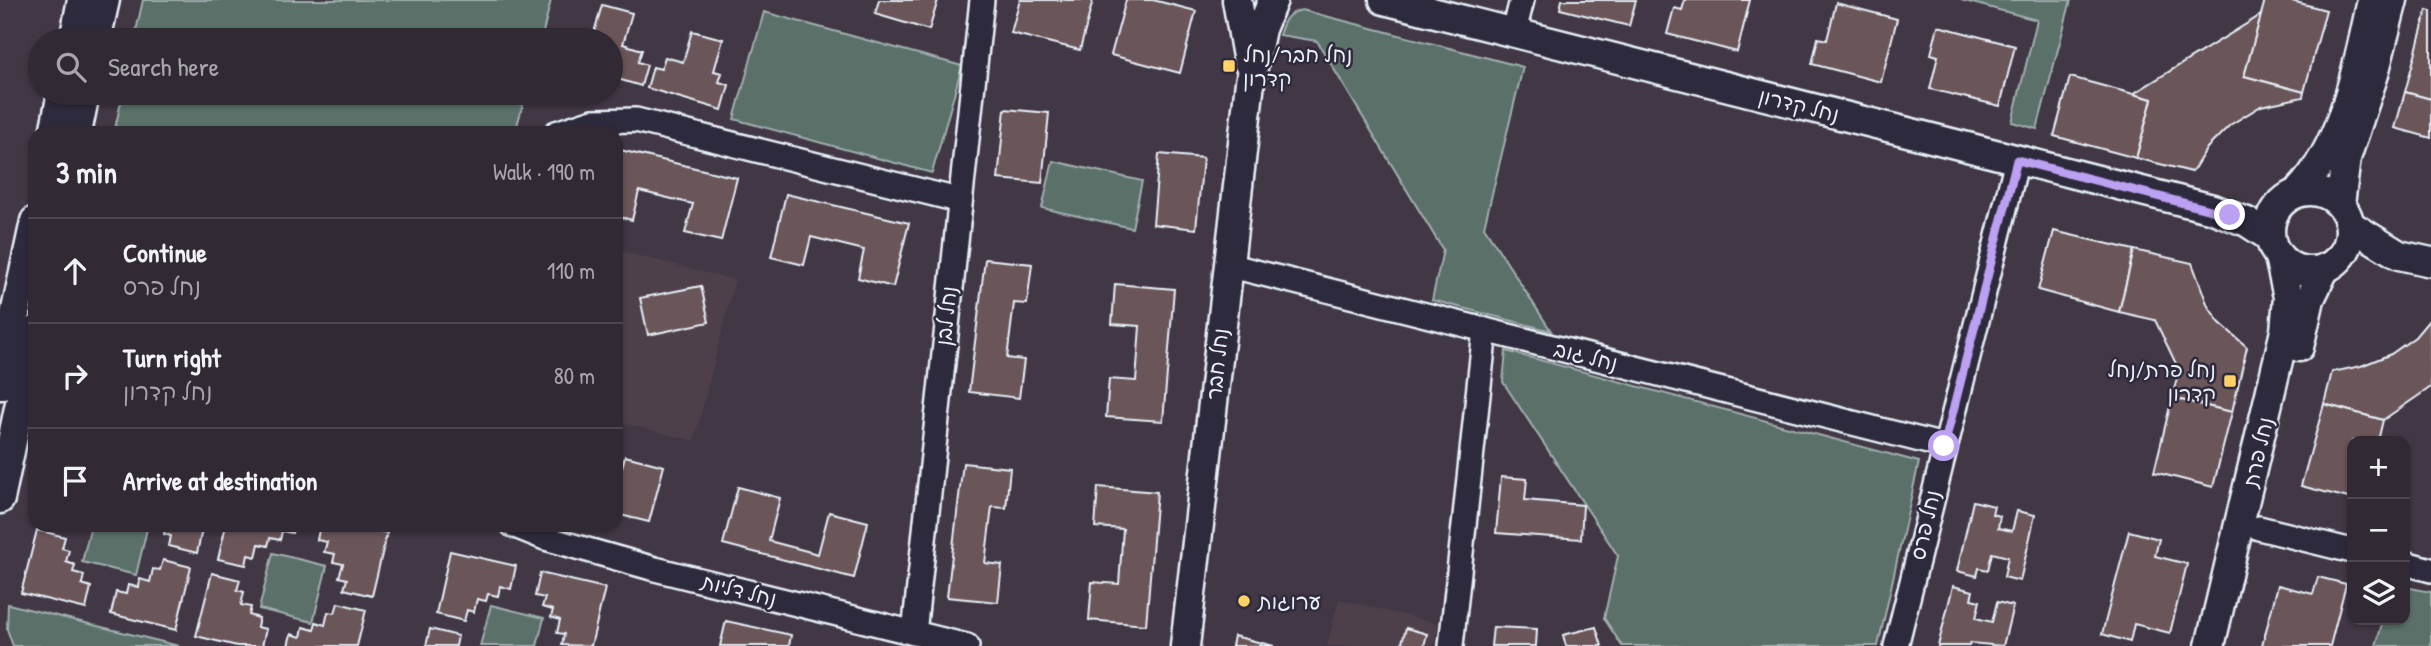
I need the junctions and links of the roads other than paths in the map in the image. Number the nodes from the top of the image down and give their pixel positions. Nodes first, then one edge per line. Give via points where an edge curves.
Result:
1 (82, 0) edge
2 (105, 0) edge
3 (982, 0) edge
4 (1237, 0) edge
5 (1252, 0) edge
6 (1265, 0) edge
7 (1273, 0) edge
8 (1385, 0) edge
9 (1522, 0) edge
10 (2372, 0) edge
11 (2393, 0) edge
12 (76, 28) edge
13 (99, 28) edge
14 (1514, 32) junction
15 (1250, 82) junction
16 (60, 105) edge
17 (83, 105) edge
18 (55, 126) edge
19 (78, 126) edge
20 (578, 126) edge
21 (2017, 160) junction
22 (2290, 197) junction
23 (958, 200) junction
24 (2213, 209) junction
25 (2345, 215) junction
26 (2275, 247) junction
27 (28, 254) edge
28 (2399, 255) junction
29 (2431, 262) edge
30 (2332, 264) junction
31 (1228, 265) junction
32 (1485, 330) junction
33 (28, 365) edge
34 (0, 386) edge
35 (1944, 446) junction
36 (0, 499) edge
37 (2259, 528) junction
38 (530, 532) edge
39 (2347, 550) edge
40 (2410, 565) edge
41 (2431, 570) edge
42 (914, 633) junction
43 (967, 646) edge
44 (1185, 646) edge
45 (1451, 646) edge
46 (1896, 646) edge
47 (2210, 646) edge
48 (2229, 646) edge

1 - 12 street
2 - 13 street
3 - 23 street, נחל לבן
4 - 15 street, נחל חבר
5 - 6 street
7 - 15 street, נחל חבר via 1261,29
8 - 14 street, נחל קדרון
9 - 14 street
10 - 22 street via 2335,132 2318,168
11 - 25 street via 2346,158
14 - 21 street, נחל קדרון
15 - 31 street, נחל חבר
16 - 18 street
17 - 19 street
20 - 23 street via 636,120
21 - 24 street, נחל קדרון
21 - 35 street, נחל פרס
22 - 24 street, נחל קדרון via 2240,210
22 - 25 street via 2321,192
22 - 26 street via 2272,216
23 - 42 street, נחל לבן
24 - 26 street, נחל קדרון via 2247,222
25 - 28 street
25 - 30 street via 2349,241
26 - 30 street via 2302,270
26 - 47 street, נחל פרת via 2288,297 2285,331
27 - 34 street
28 - 29 street
28 - 30 street
30 - 37 street, נחל פרת via 2310,299
31 - 32 street, נחל גוב
31 - 44 street, נחל חבר
32 - 35 street, נחל גוב
32 - 45 street
33 - 36 street
35 - 46 street, נחל פרס
37 - 39 street
37 - 48 street, נחל פרת
38 - 42 street, נחל דליות via 655,569
40 - 41 street
42 - 43 street, נחל דליות

